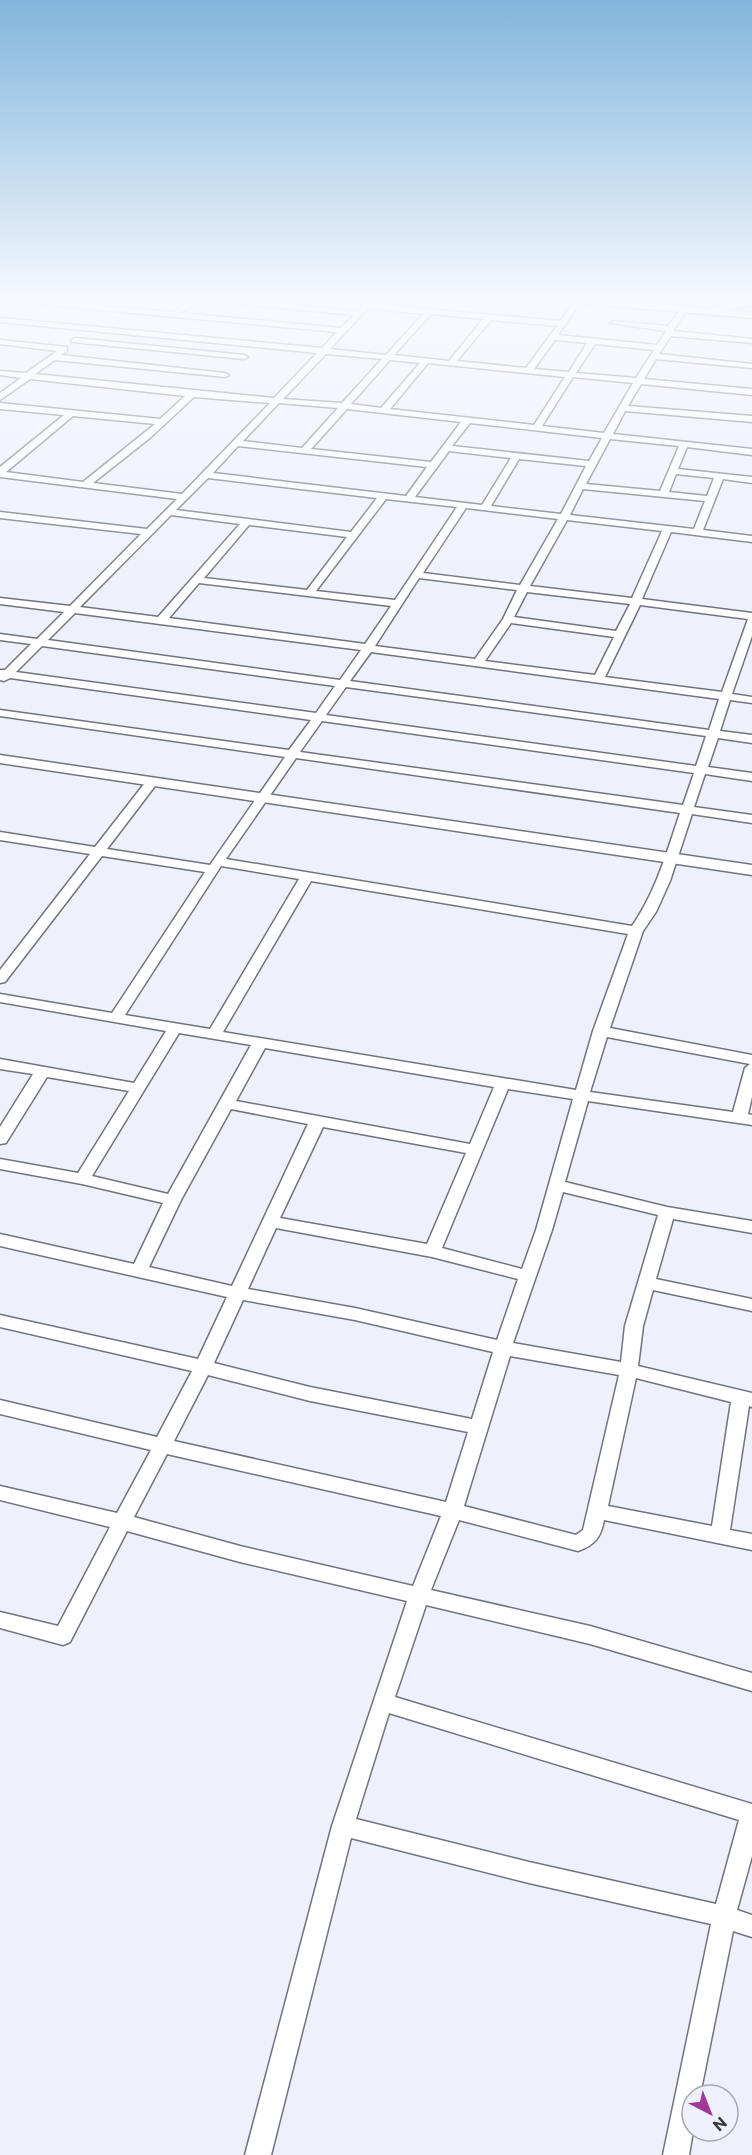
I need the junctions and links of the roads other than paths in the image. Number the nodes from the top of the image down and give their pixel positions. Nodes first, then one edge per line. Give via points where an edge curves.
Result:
1 (185, 401) edge
2 (273, 401) edge
3 (276, 401) junction
4 (348, 401) edge
5 (392, 401) edge
6 (554, 401) edge
7 (627, 401) edge
8 (0, 406) edge
9 (343, 406) junction
10 (622, 408) junction
11 (384, 410) junction
12 (71, 413) junction
13 (468, 419) junction
14 (752, 419) edge
15 (162, 422) junction
16 (537, 427) junction
17 (608, 436) junction
18 (236, 443) junction
19 (684, 445) junction
20 (447, 448) junction
21 (305, 450) junction
22 (752, 452) edge
23 (517, 455) junction
24 (591, 464) junction
25 (435, 465) junction
26 (672, 471) junction
27 (0, 473) edge
28 (206, 475) junction
29 (719, 477) junction
30 (752, 480) edge
31 (85, 485) junction
32 (580, 486) junction
33 (663, 495) junction
34 (182, 497) junction
35 (383, 497) junction
36 (408, 499) junction
37 (711, 499) junction
38 (463, 506) junction
39 (485, 508) junction
40 (167, 512) junction
41 (0, 515) edge
42 (563, 518) junction
43 (246, 523) junction
44 (668, 529) junction
45 (147, 532) junction
46 (697, 533) junction
47 (353, 535) junction
48 (752, 539) edge
49 (416, 574) junction
50 (198, 580) junction
51 (526, 587) junction
52 (310, 592) junction
53 (0, 601) edge
54 (636, 602) junction
55 (396, 603) junction
56 (70, 610) junction
57 (752, 618) edge
58 (161, 620) junction
59 (508, 620) junction
60 (621, 634) junction
61 (0, 637) edge
62 (38, 642) junction
63 (749, 646) edge
64 (368, 648) junction
65 (478, 663) junction
66 (2, 676) edge
67 (598, 680) junction
68 (342, 683) junction
69 (724, 696) junction
70 (752, 700) edge
71 (0, 713) edge
72 (319, 717) junction
73 (714, 734) junction
74 (752, 739) edge
75 (295, 753) junction
76 (0, 759) edge
77 (701, 770) junction
78 (752, 777) edge
79 (152, 782) junction
80 (264, 798) junction
81 (687, 810) junction
82 (752, 819) edge
83 (0, 836) edge
84 (96, 851) junction
85 (669, 860) junction
86 (216, 865) junction
87 (752, 870) edge
88 (307, 876) junction
89 (636, 931) junction
90 (0, 979) edge
91 (0, 998) edge
92 (116, 1018) junction
93 (176, 1028) junction
94 (600, 1031) junction
95 (214, 1035) junction
96 (260, 1043) junction
97 (752, 1060) edge
98 (0, 1064) edge
99 (752, 1068) edge
100 (43, 1071) junction
101 (503, 1084) junction
102 (137, 1088) junction
103 (581, 1097) junction
104 (227, 1104) junction
105 (746, 1119) edge
106 (317, 1122) junction
107 (0, 1139) edge
108 (475, 1150) junction
109 (0, 1164) edge
110 (82, 1179) junction
111 (555, 1185) junction
112 (173, 1200) junction
113 (667, 1212) junction
114 (272, 1222) junction
115 (752, 1227) edge
116 (0, 1240) edge
117 (432, 1251) junction
118 (139, 1271) junction
119 (528, 1276) junction
120 (647, 1283) junction
121 (237, 1293) junction
122 (752, 1305) edge
123 (0, 1321) edge
124 (503, 1348) junction
125 (203, 1367) junction
126 (629, 1370) junction
127 (746, 1399) edge
128 (0, 1407) edge
129 (479, 1427) junction
130 (163, 1445) junction
131 (0, 1493) edge
132 (453, 1511) junction
133 (597, 1511) junction
134 (123, 1522) junction
135 (720, 1534) junction
136 (752, 1542) edge
137 (419, 1595) junction
138 (0, 1620) edge
139 (752, 1682) edge
140 (382, 1702) junction
141 (752, 1814) edge
142 (343, 1826) junction
143 (724, 1916) junction
144 (752, 1926) edge
145 (258, 2155) edge
146 (676, 2155) edge

1 - 15 street
2 - 3 street
3 - 9 street
3 - 18 street
4 - 9 street
5 - 11 street
6 - 16 street
7 - 10 street
8 - 12 street
9 - 11 street
9 - 21 street
10 - 14 street
10 - 17 street
11 - 13 street
12 - 15 street
12 - 27 street
13 - 16 street
13 - 20 street
15 - 31 street
16 - 17 street
17 - 19 street
17 - 24 street
18 - 21 street
18 - 28 street
19 - 22 street
19 - 26 street
20 - 23 street
20 - 25 street
21 - 25 street
23 - 24 street
23 - 39 street
24 - 32 street
25 - 36 street
26 - 29 street
26 - 33 street
27 - 31 street
28 - 34 street
28 - 35 street
29 - 30 street
29 - 37 street
31 - 34 street
32 - 33 street
32 - 42 street
33 - 37 street
34 - 40 street
35 - 36 street
35 - 47 street
36 - 38 street
37 - 46 street
38 - 39 street
38 - 49 street
39 - 42 street
40 - 43 street
40 - 45 street
41 - 45 street
42 - 44 street
42 - 51 street
43 - 47 street
43 - 50 street
44 - 46 street
44 - 54 street
45 - 56 street
46 - 48 street
47 - 52 street
49 - 51 street
49 - 55 street
50 - 52 street
50 - 58 street
51 - 54 street
51 - 59 street
52 - 55 street
53 - 56 street
54 - 57 street
54 - 60 street
55 - 64 street
56 - 58 street
56 - 62 street
57 - 63 street
58 - 64 street
59 - 60 street
59 - 65 street
60 - 67 street
61 - 62 street
62 - 66 street
62 - 68 street
63 - 69 street
64 - 65 street
64 - 68 street
65 - 67 street
66 - 72 street
67 - 69 street
68 - 72 street
68 - 73 street
69 - 70 street
69 - 73 street
71 - 75 street
72 - 75 street
72 - 77 street
73 - 74 street
73 - 77 street
75 - 80 street
75 - 81 street
76 - 79 street
77 - 78 street
77 - 81 street
79 - 80 street
79 - 84 street
80 - 85 street
80 - 86 street
81 - 82 street
81 - 85 street
83 - 84 street
84 - 86 street
84 - 90 street
85 - 87 street
85 - 89 street via 649,912
86 - 88 street
86 - 92 street
88 - 89 street
88 - 95 street
89 - 94 street
91 - 92 street
92 - 93 street
93 - 95 street
93 - 102 street
94 - 97 street
94 - 103 street
95 - 96 street
96 - 101 street
96 - 104 street
98 - 100 street
99 - 105 street
100 - 102 street
100 - 107 street
101 - 103 street
101 - 108 street
102 - 110 street
103 - 105 street
103 - 111 street
104 - 106 street
104 - 112 street
106 - 108 street
106 - 114 street
108 - 117 street
109 - 110 street
110 - 112 street
111 - 113 street
111 - 119 street
112 - 118 street
113 - 115 street
113 - 120 street
114 - 117 street
114 - 121 street
116 - 118 street
117 - 119 street
118 - 121 street
119 - 124 street
120 - 122 street
120 - 126 street via 634,1326
121 - 124 street via 355,1314
121 - 125 street
123 - 125 street
124 - 126 street
124 - 129 street
125 - 129 street via 310,1394
125 - 130 street
126 - 127 street
126 - 133 street
127 - 135 street
128 - 130 street
129 - 132 street
130 - 132 street
130 - 134 street
131 - 134 street
132 - 133 street via 578,1543 592,1532
132 - 137 street
133 - 135 street
134 - 137 street via 240,1554
134 - 138 street via 63,1636
135 - 136 street
137 - 139 street via 590,1635
137 - 140 street
140 - 141 street
140 - 142 street
141 - 143 street
142 - 143 street via 557,1880
142 - 145 street
143 - 144 street
143 - 146 street

